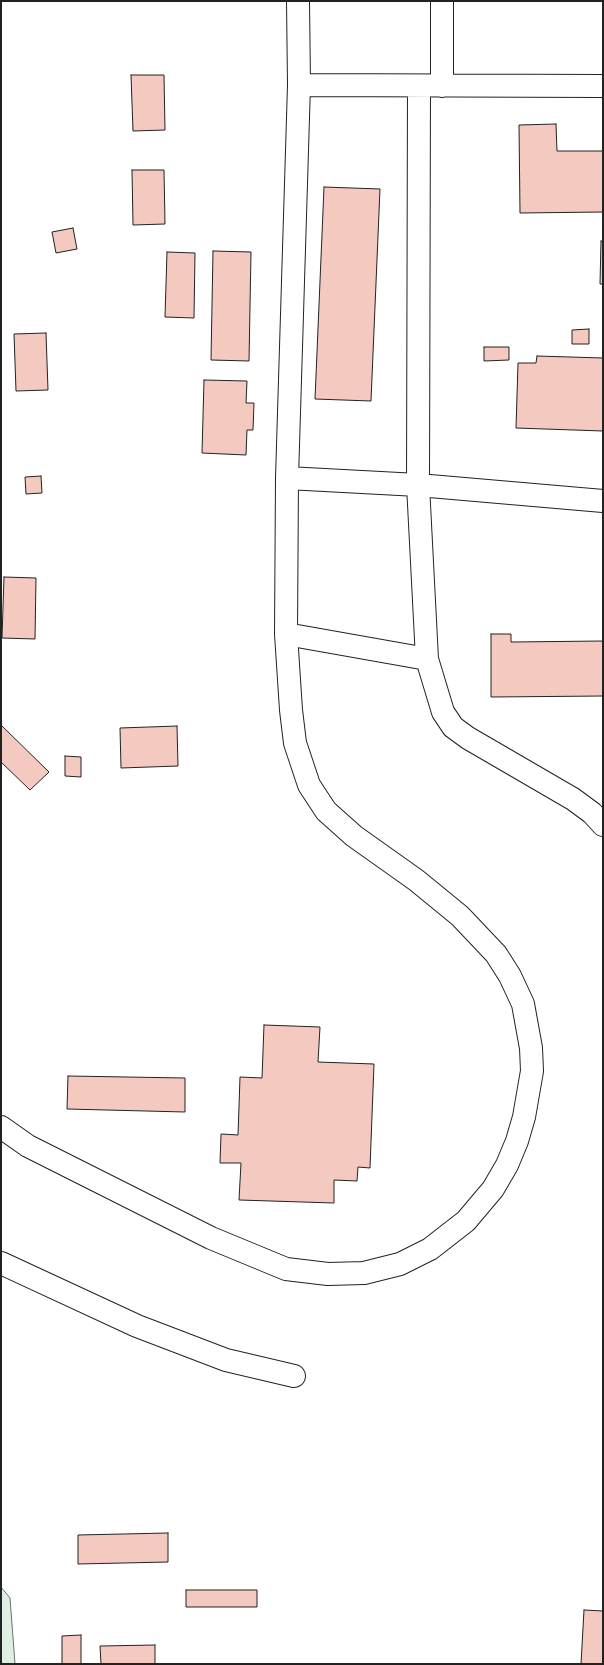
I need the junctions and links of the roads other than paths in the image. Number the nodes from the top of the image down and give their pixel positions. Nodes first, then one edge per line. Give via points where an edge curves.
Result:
1 (298, 1) edge
2 (442, 1) edge
3 (299, 84) junction
4 (419, 86) junction
5 (442, 86) junction
6 (603, 86) edge
7 (287, 478) junction
8 (418, 485) junction
9 (603, 501) edge
10 (286, 634) junction
11 (428, 659) junction
12 (603, 824) edge
13 (1, 1127) edge
14 (1, 1263) edge
15 (294, 1376) dead end

1 - 3 lane
2 - 5 lane
3 - 4 lane
3 - 7 lane
4 - 5 lane
4 - 8 lane
5 - 6 lane
7 - 8 lane
7 - 10 lane
8 - 9 lane
8 - 11 lane
10 - 11 lane
10 - 13 lane via 295,743 316,798 334,820 416,880 470,925 496,954 523,1004 531,1048 532,1071 524,1117 507,1165 493,1189 466,1221 430,1249 400,1264 364,1273 328,1274 286,1269 211,1238 28,1146
11 - 12 lane via 442,712 453,727 573,800
14 - 15 lane via 137,1326 226,1360

